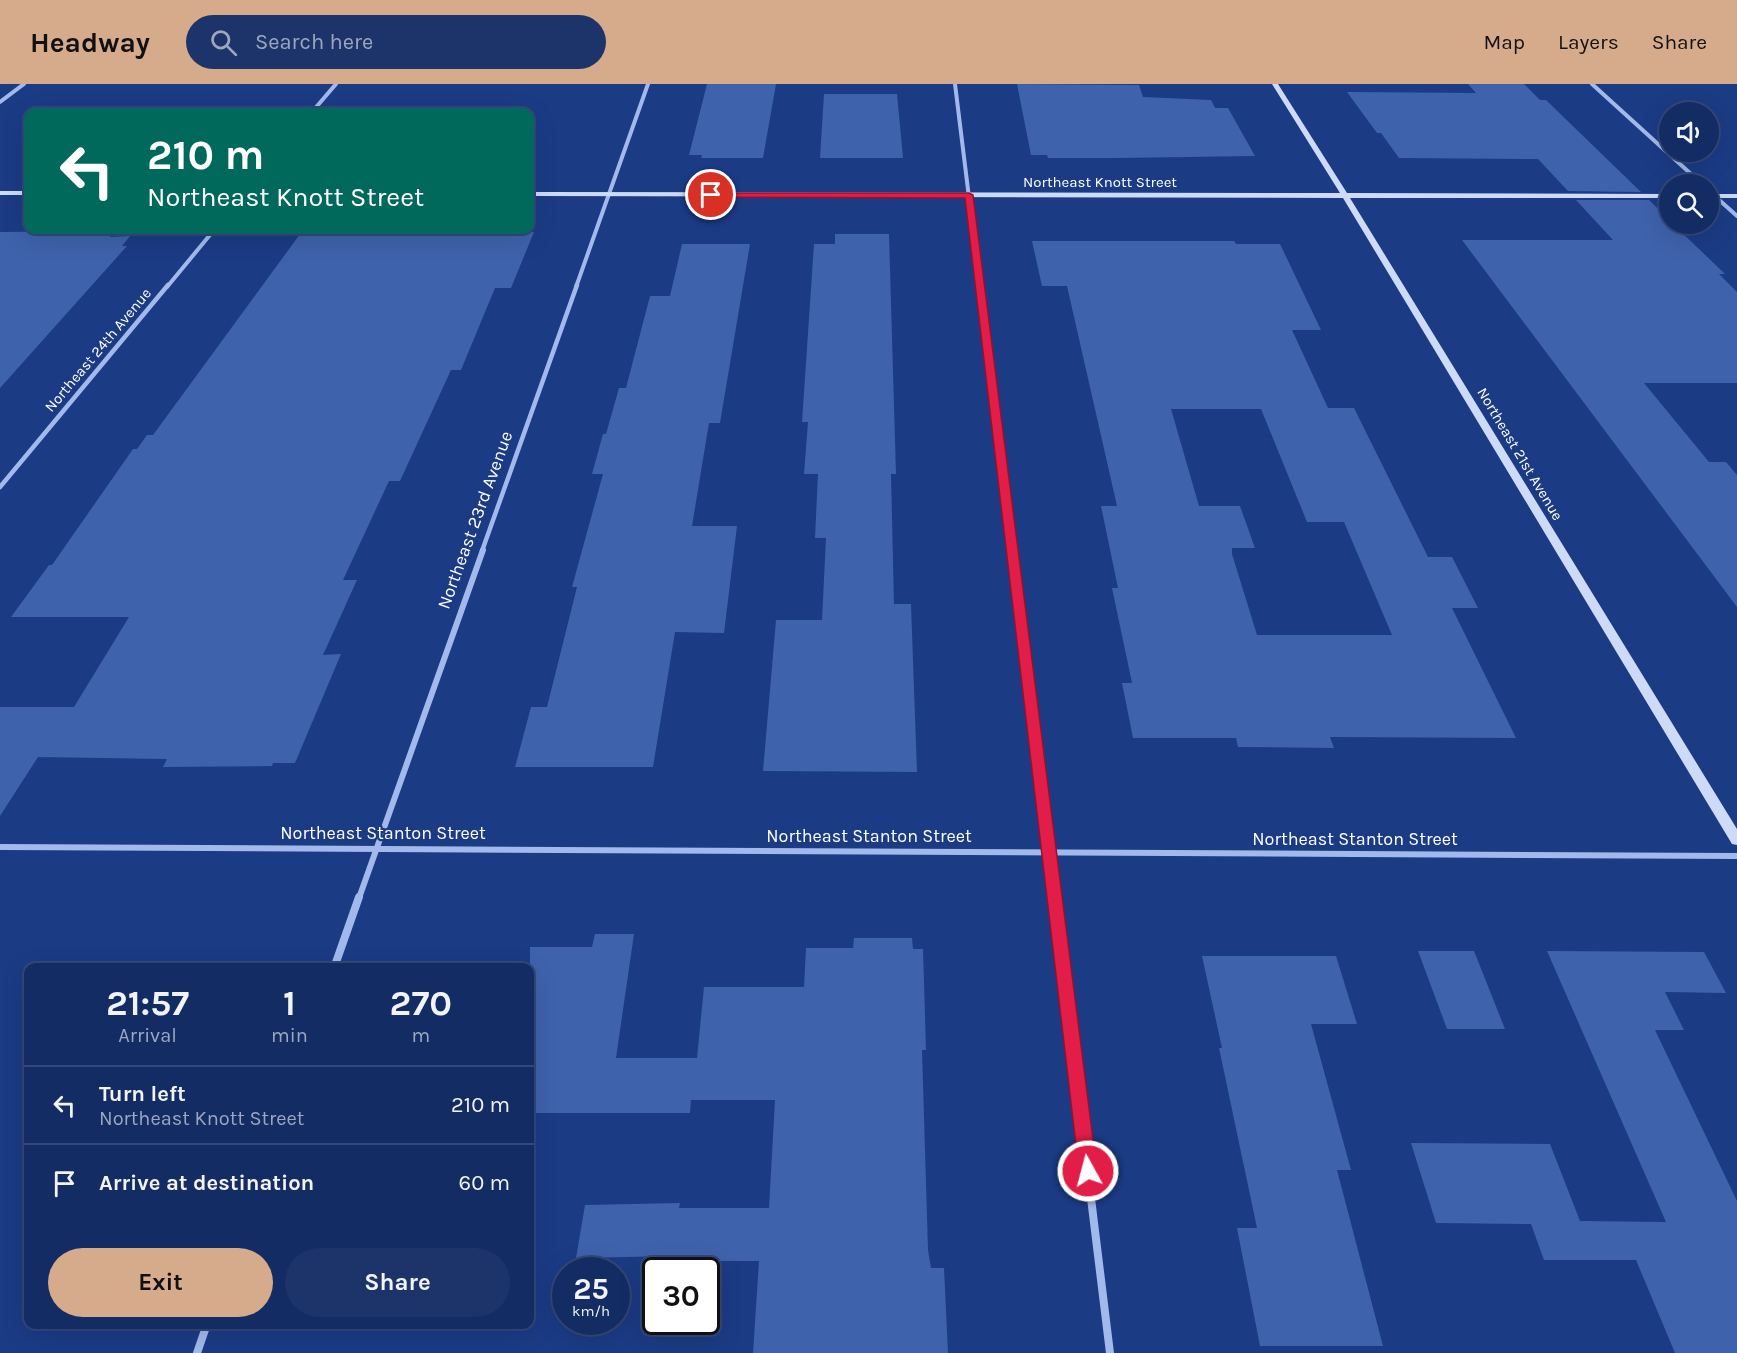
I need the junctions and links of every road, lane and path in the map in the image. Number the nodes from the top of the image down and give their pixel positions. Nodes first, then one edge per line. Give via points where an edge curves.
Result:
1 (24, 84) edge
2 (336, 84) edge
3 (648, 84) edge
4 (955, 84) edge
5 (1275, 84) edge
6 (1592, 84) edge
7 (0, 102) edge
8 (315, 108) edge
9 (1691, 174) edge
10 (0, 193) edge
11 (24, 193) edge
12 (534, 194) edge
13 (609, 194) junction
14 (969, 195) junction
15 (1345, 195) junction
16 (1659, 196) edge
17 (1719, 196) edge
18 (1737, 196) edge
19 (1719, 202) edge
20 (1737, 216) edge
21 (211, 234) edge
22 (0, 487) edge
23 (1737, 840) edge
24 (0, 847) edge
25 (376, 848) junction
26 (1050, 853) junction
27 (1737, 856) edge
28 (336, 963) edge
29 (205, 1329) edge
30 (197, 1353) edge
31 (1110, 1353) edge

1 - 7 street
2 - 8 street
3 - 13 street, Northeast 23rd Avenue
4 - 14 street
5 - 15 street, Northeast 21st Avenue
6 - 9 street
10 - 11 street
12 - 13 street, Northeast Knott Street
13 - 14 street, Northeast Knott Street
13 - 25 street, Northeast 23rd Avenue
14 - 15 street, Northeast Knott Street
14 - 26 street
15 - 16 street, Northeast Knott Street
15 - 23 street, Northeast 21st Avenue
17 - 18 street
19 - 20 street
21 - 22 street, Northeast 24th Avenue
24 - 25 street, Northeast Stanton Street
25 - 26 street, Northeast Stanton Street
25 - 28 street, Northeast 23rd Avenue
26 - 27 street, Northeast Stanton Street
26 - 31 street
29 - 30 street

